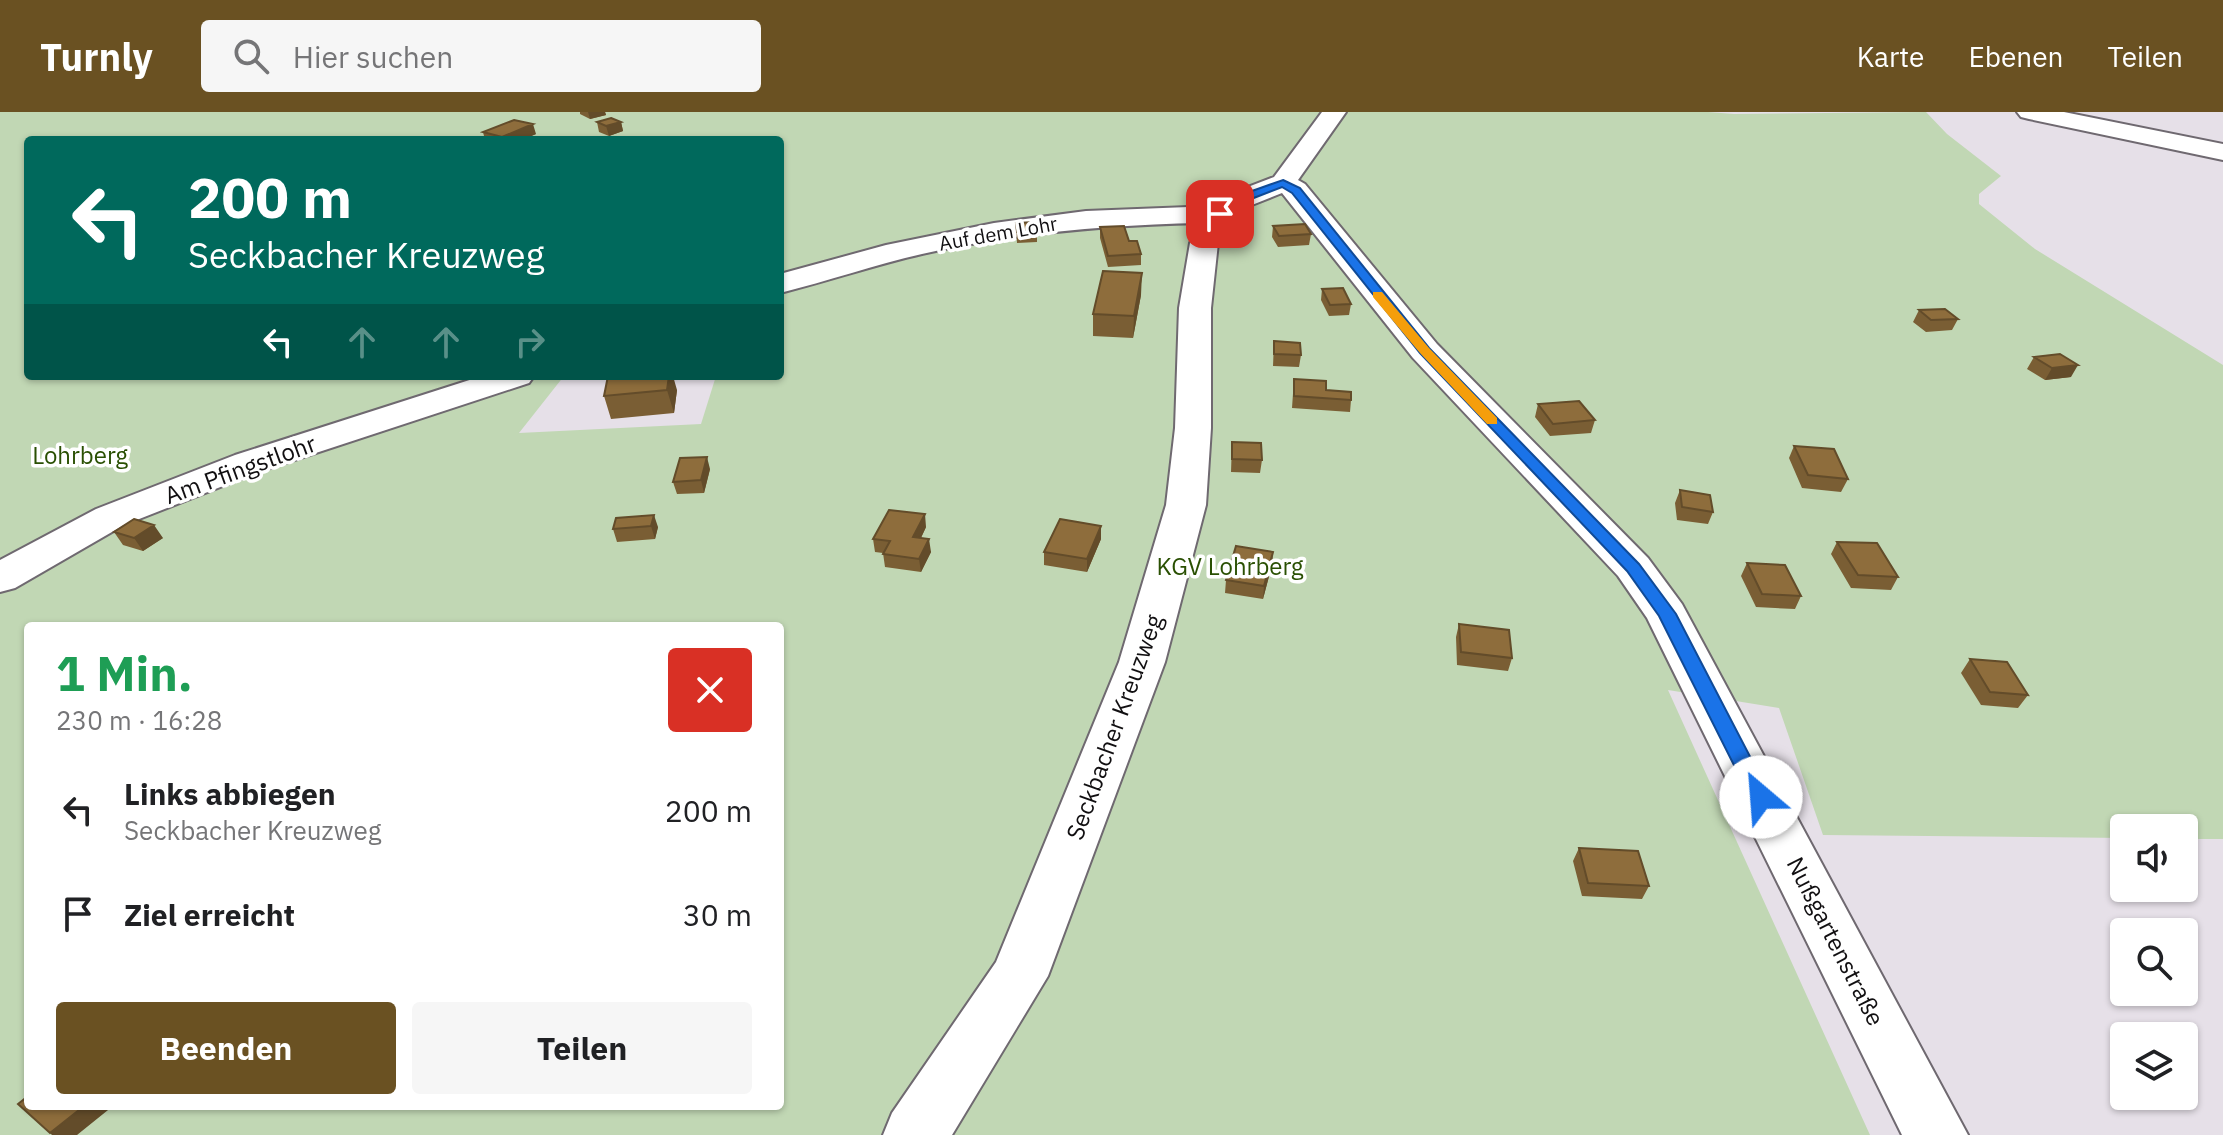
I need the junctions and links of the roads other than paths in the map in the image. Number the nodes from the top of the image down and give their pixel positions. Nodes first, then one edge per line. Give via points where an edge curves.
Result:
1 (1334, 112) edge
2 (2029, 112) edge
3 (2223, 152) edge
4 (1283, 183) junction
5 (1220, 214) junction
6 (784, 283) edge
7 (503, 381) edge
8 (0, 578) edge
9 (915, 1135) edge
10 (1936, 1135) edge

1 - 4 street
2 - 3 street
4 - 5 street
4 - 10 street, Nußgartenstraße via 1296,190 1425,351 1633,567 1667,614
5 - 6 street, Auf dem Lohr via 1070,220 986,232
5 - 9 street, Seckbacher Kreuzweg via 1204,243 1195,308 1186,505 1142,662 1019,976
7 - 8 street, Am Pfingstlohr via 248,463 110,517

